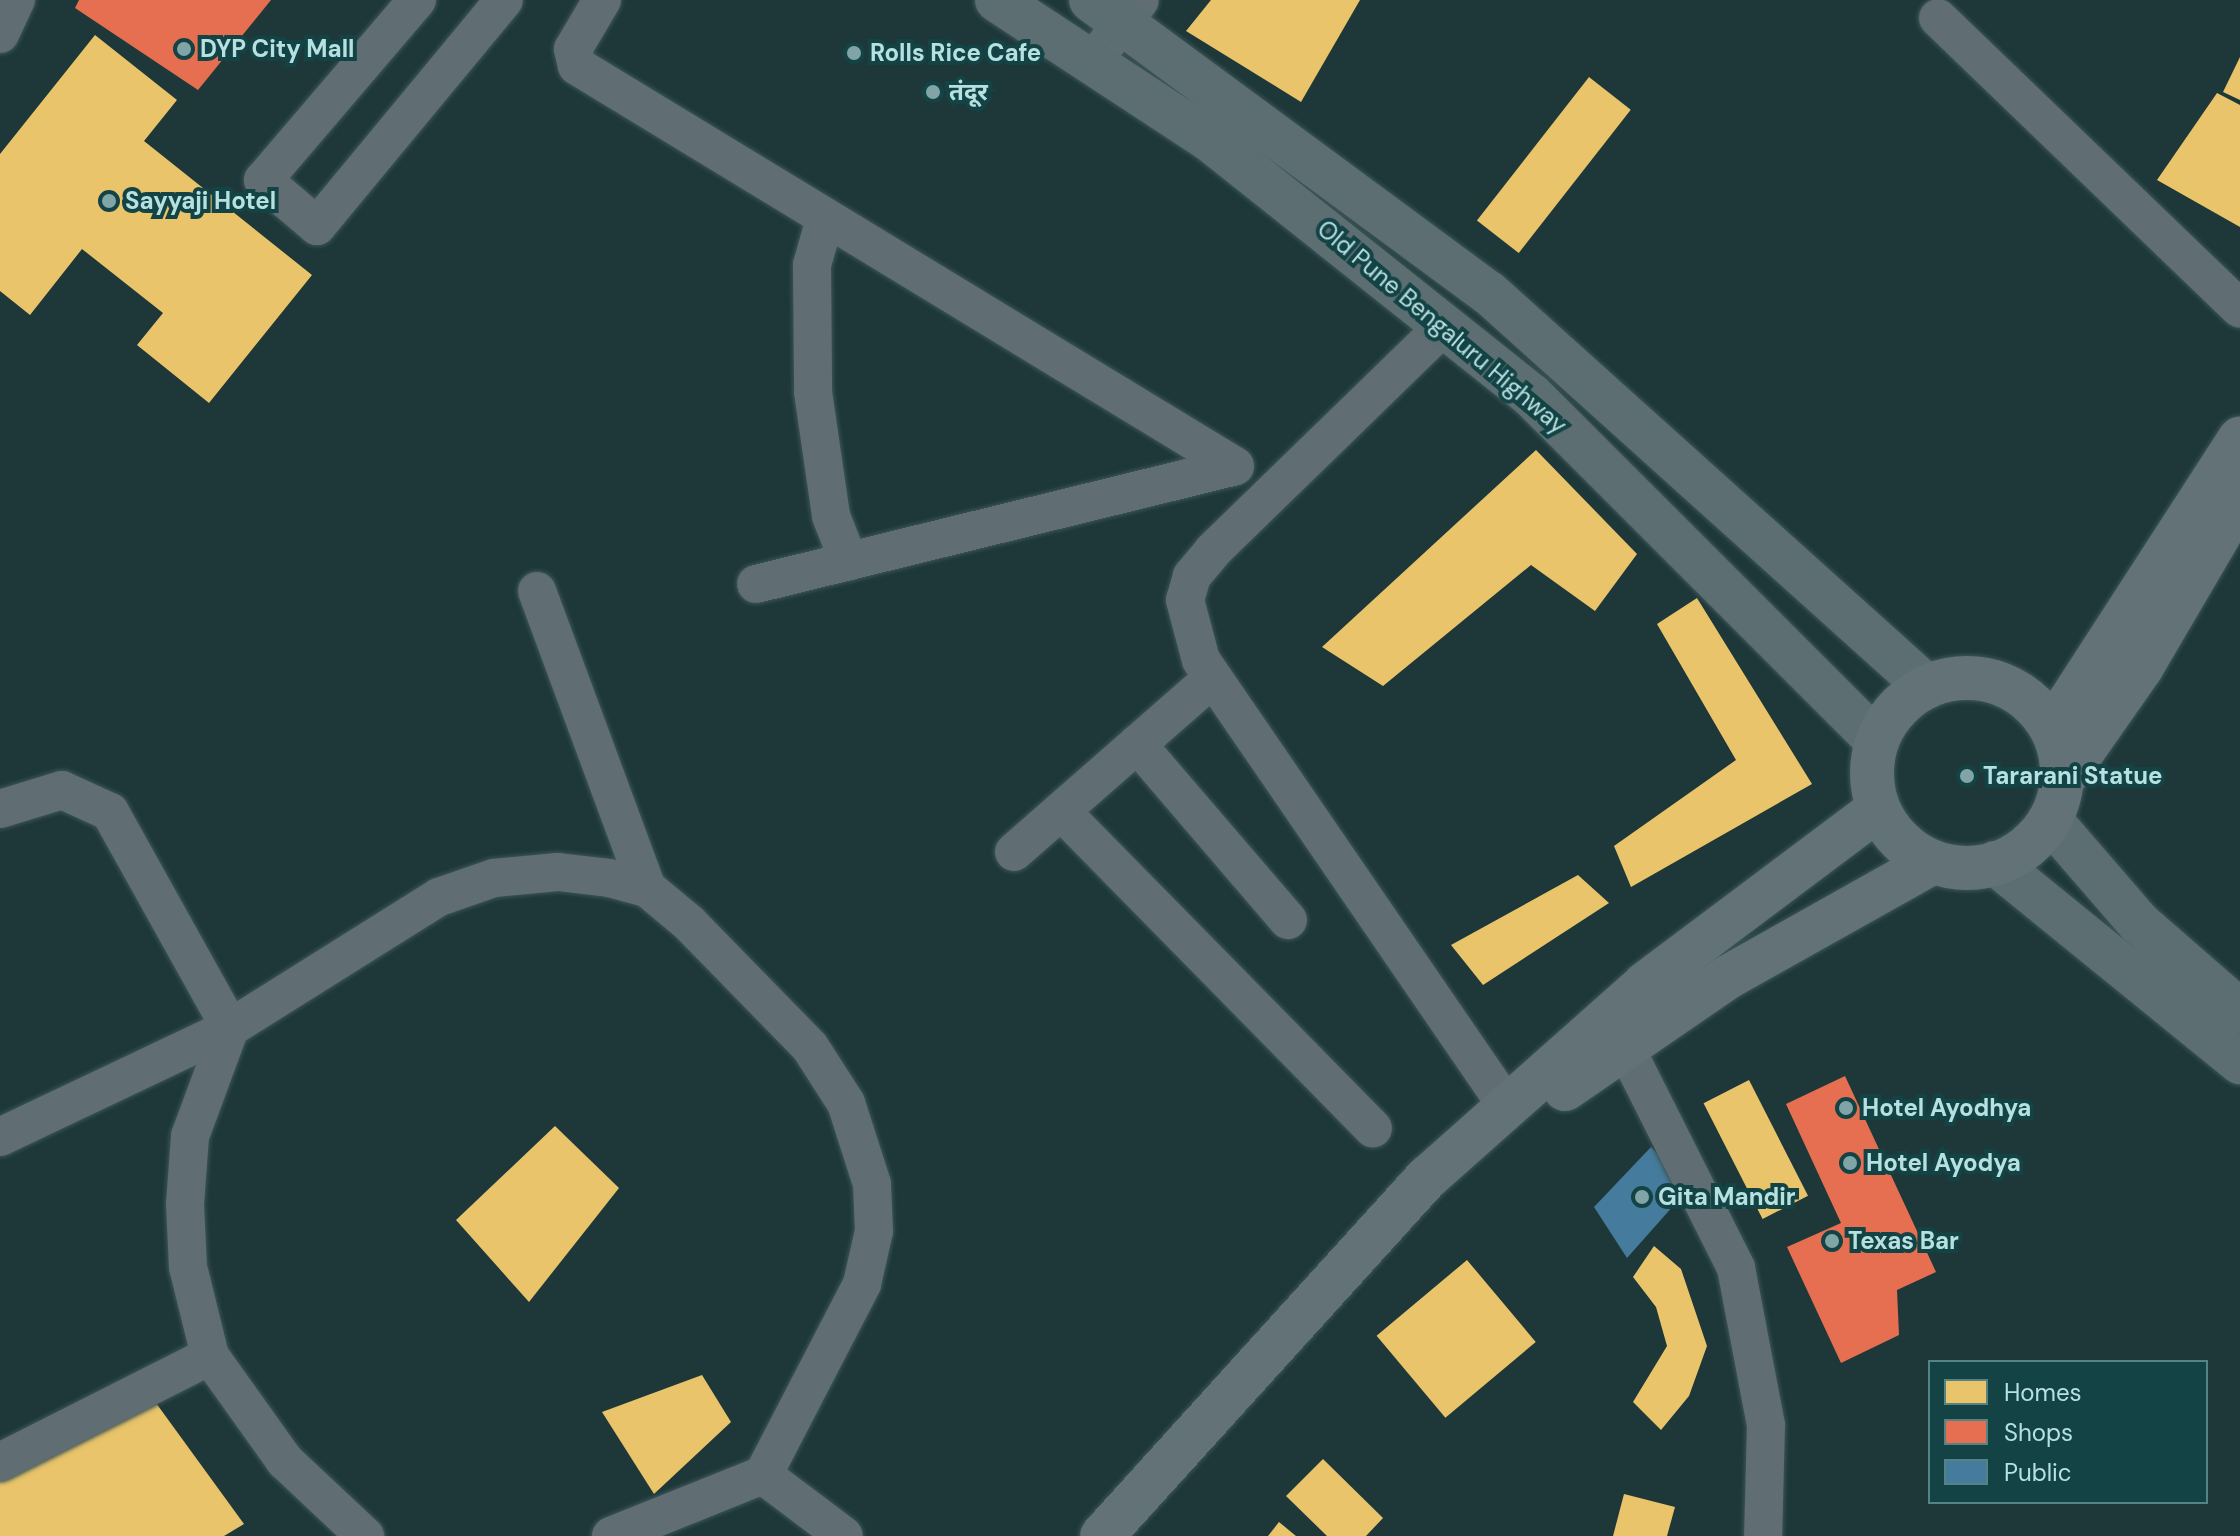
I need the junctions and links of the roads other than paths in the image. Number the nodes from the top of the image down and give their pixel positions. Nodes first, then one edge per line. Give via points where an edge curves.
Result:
1 (16, 0) edge
2 (417, 0) edge
3 (504, 0) edge
4 (602, 0) edge
5 (997, 0) edge
6 (1117, 8) edge
7 (1938, 18) dead end
8 (0, 34) edge
9 (1092, 62) junction
10 (825, 219) junction
11 (2240, 309) edge
12 (1445, 325) junction
13 (2240, 438) edge
14 (2240, 499) edge
15 (849, 562) junction
16 (756, 584) dead end
17 (537, 591) dead end
18 (1213, 678) junction
19 (1927, 687) junction
20 (2052, 729) junction
21 (1877, 741) junction
22 (1137, 744) junction
23 (2056, 800) junction
24 (0, 809) edge
25 (1878, 809) junction
26 (1061, 811) junction
27 (1014, 852) dead end
28 (1933, 862) junction
29 (1995, 863) junction
30 (647, 888) junction
31 (1288, 920) dead end
32 (2240, 1011) edge
33 (230, 1028) junction
34 (1624, 1045) junction
35 (2240, 1062) edge
36 (1506, 1105) junction
37 (1373, 1128) dead end
38 (0, 1137) edge
39 (210, 1356) junction
40 (0, 1462) edge
41 (763, 1475) junction
42 (365, 1536) edge
43 (611, 1536) edge
44 (844, 1536) edge
45 (1102, 1536) edge
46 (1141, 1536) edge
47 (1763, 1536) edge

1 - 8 street
2 - 3 street via 263,180 317,226
4 - 10 street via 573,49 577,66
5 - 9 main road, Old Pune Bengaluru Highway
6 - 9 street
6 - 19 main road, Old Pune Bengaluru Highway via 1489,293
7 - 11 street
9 - 12 main road, Old Pune Bengaluru Highway via 1209,139
10 - 15 street via 812,265 813,392 831,516
10 - 15 street via 1235,466
12 - 18 street via 1192,576 1189,626
12 - 21 main road, Old Pune Bengaluru Highway via 1531,395
13 - 20 highway
14 - 23 highway
15 - 16 street
17 - 30 street
18 - 22 street
18 - 36 street
19 - 20 highway via 1967,678 2004,685
19 - 21 highway via 1888,719
20 - 23 highway
21 - 25 highway via 1872,764
22 - 26 street
22 - 31 street
23 - 29 highway via 2017,854
23 - 32 main road via 2139,923
24 - 33 street via 62,790 110,812
25 - 28 highway via 1891,832
25 - 36 highway via 1700,940
26 - 27 street
26 - 37 street
28 - 29 highway
28 - 34 highway
29 - 35 main road
30 - 33 street via 558,872 494,878 439,897
30 - 41 street via 810,1047 846,1103 872,1184 874,1231 862,1284
33 - 38 street
33 - 39 street via 190,1136 185,1204 188,1267
34 - 46 highway via 1490,1155 1326,1323
34 - 47 street via 1736,1268 1766,1425
36 - 45 highway via 1428,1177
39 - 40 street
39 - 42 street via 285,1461
41 - 43 street
41 - 44 street

